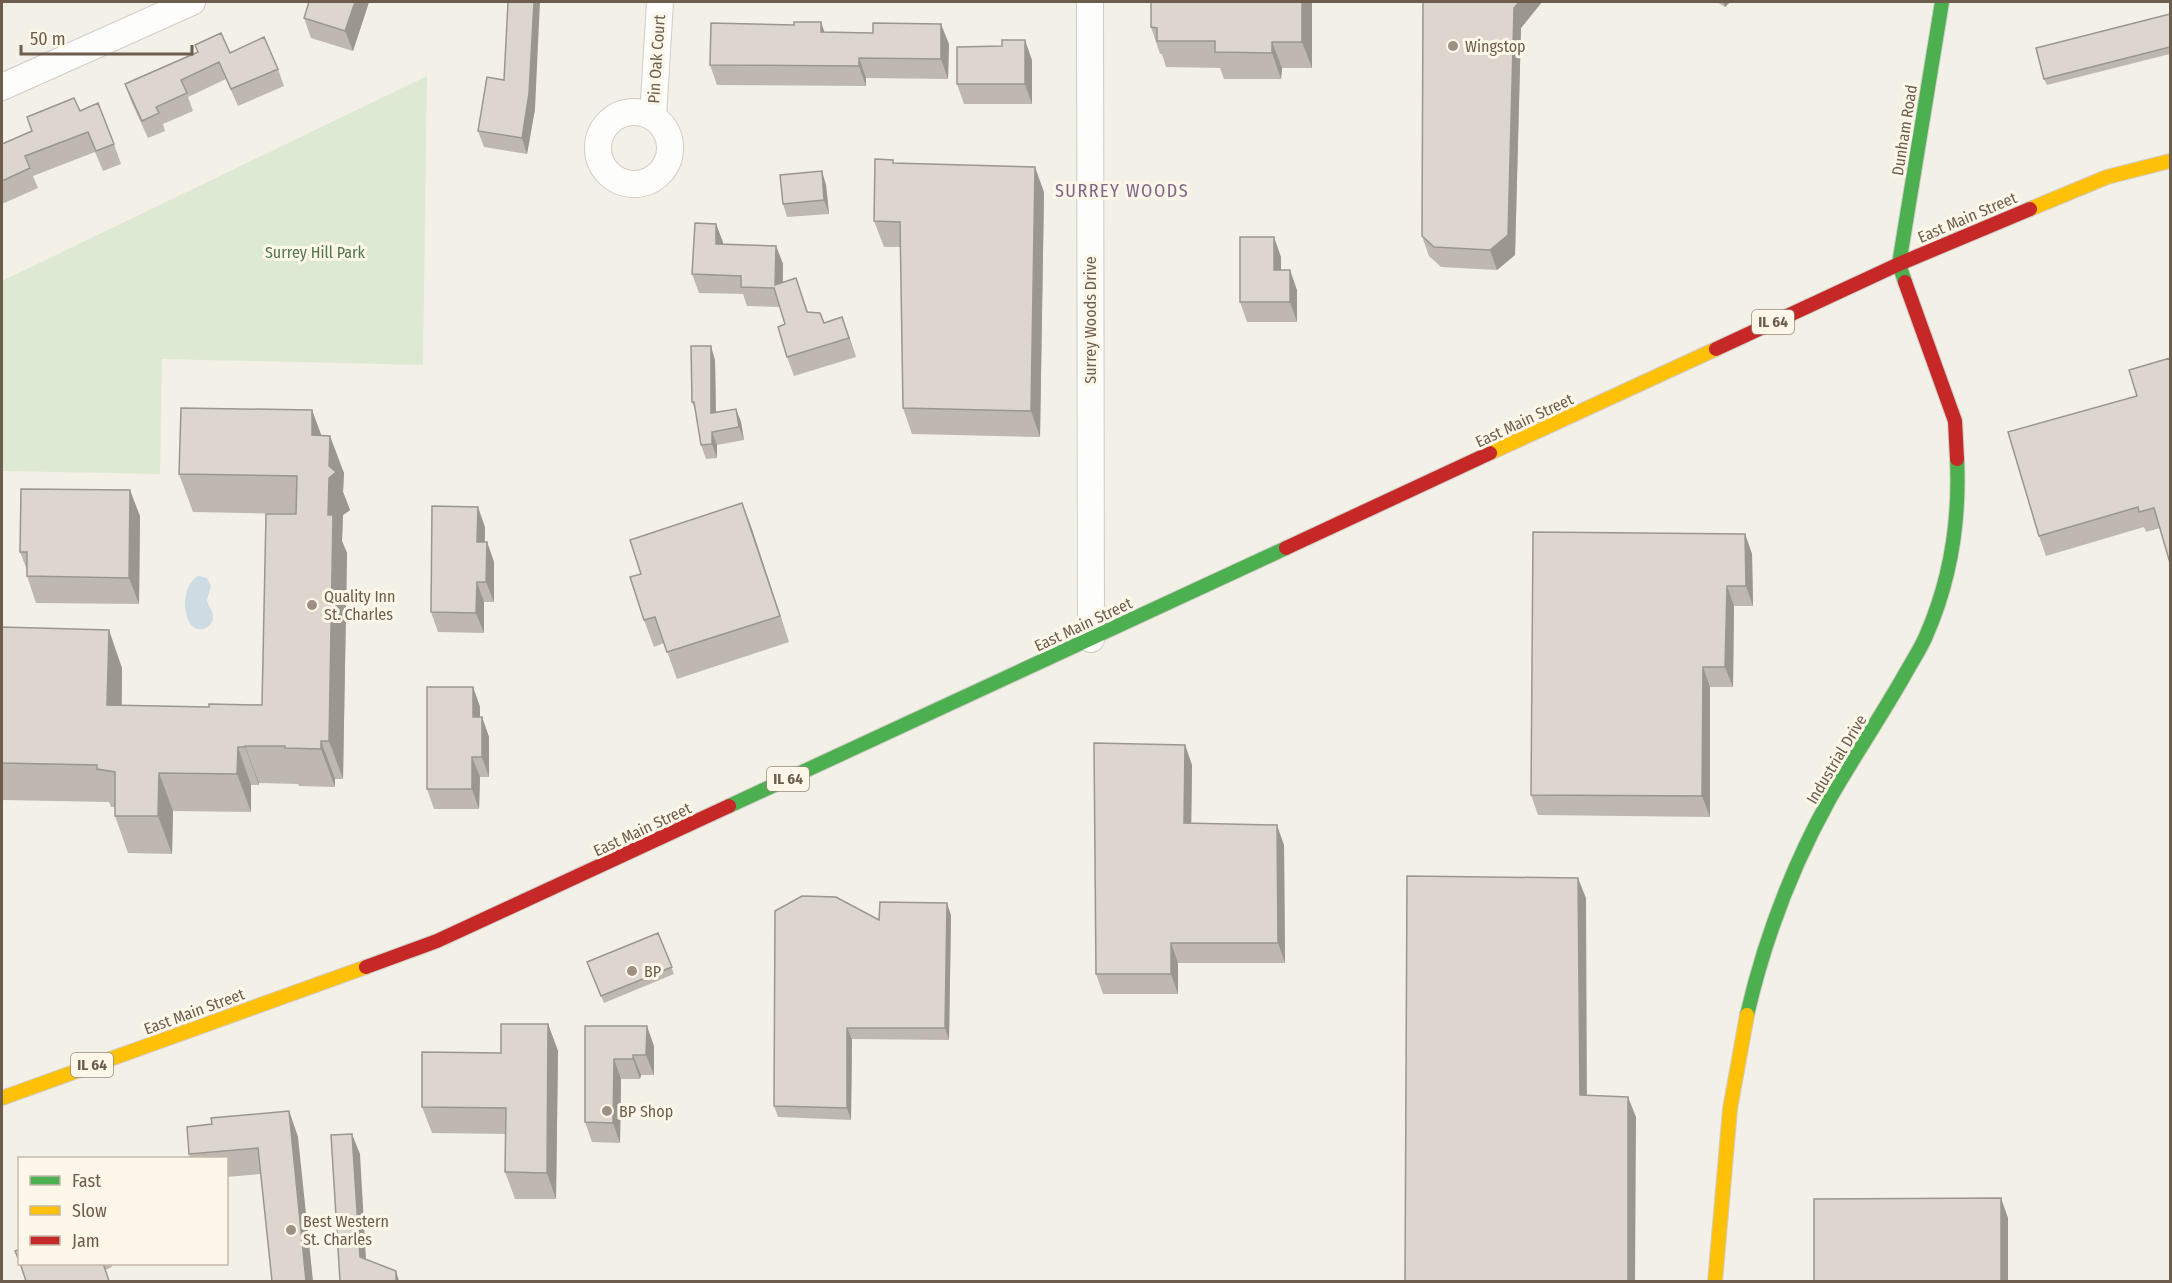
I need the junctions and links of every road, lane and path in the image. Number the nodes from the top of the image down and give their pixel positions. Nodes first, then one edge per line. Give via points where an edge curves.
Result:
1 (192, 2) edge
2 (660, 2) edge
3 (1090, 2) edge
4 (1942, 2) edge
5 (2, 87) edge
6 (653, 117) dead end
7 (2170, 161) edge
8 (1899, 264) junction
9 (1091, 639) junction
10 (2, 1098) edge
11 (1715, 1281) edge

1 - 5 street
2 - 6 street, Pin Oak Court
3 - 9 street, Surrey Woods Drive
4 - 8 main road, Dunham Road
7 - 8 main road, East Main Street / IL 64 via 2107,177
8 - 9 main road, East Main Street / IL 64
8 - 11 main road, Industrial Drive via 1955,421 1959,496 1950,567 1926,637 1829,800 1788,884 1760,967 1740,1046 1730,1109
9 - 10 main road, East Main Street / IL 64 via 437,942

